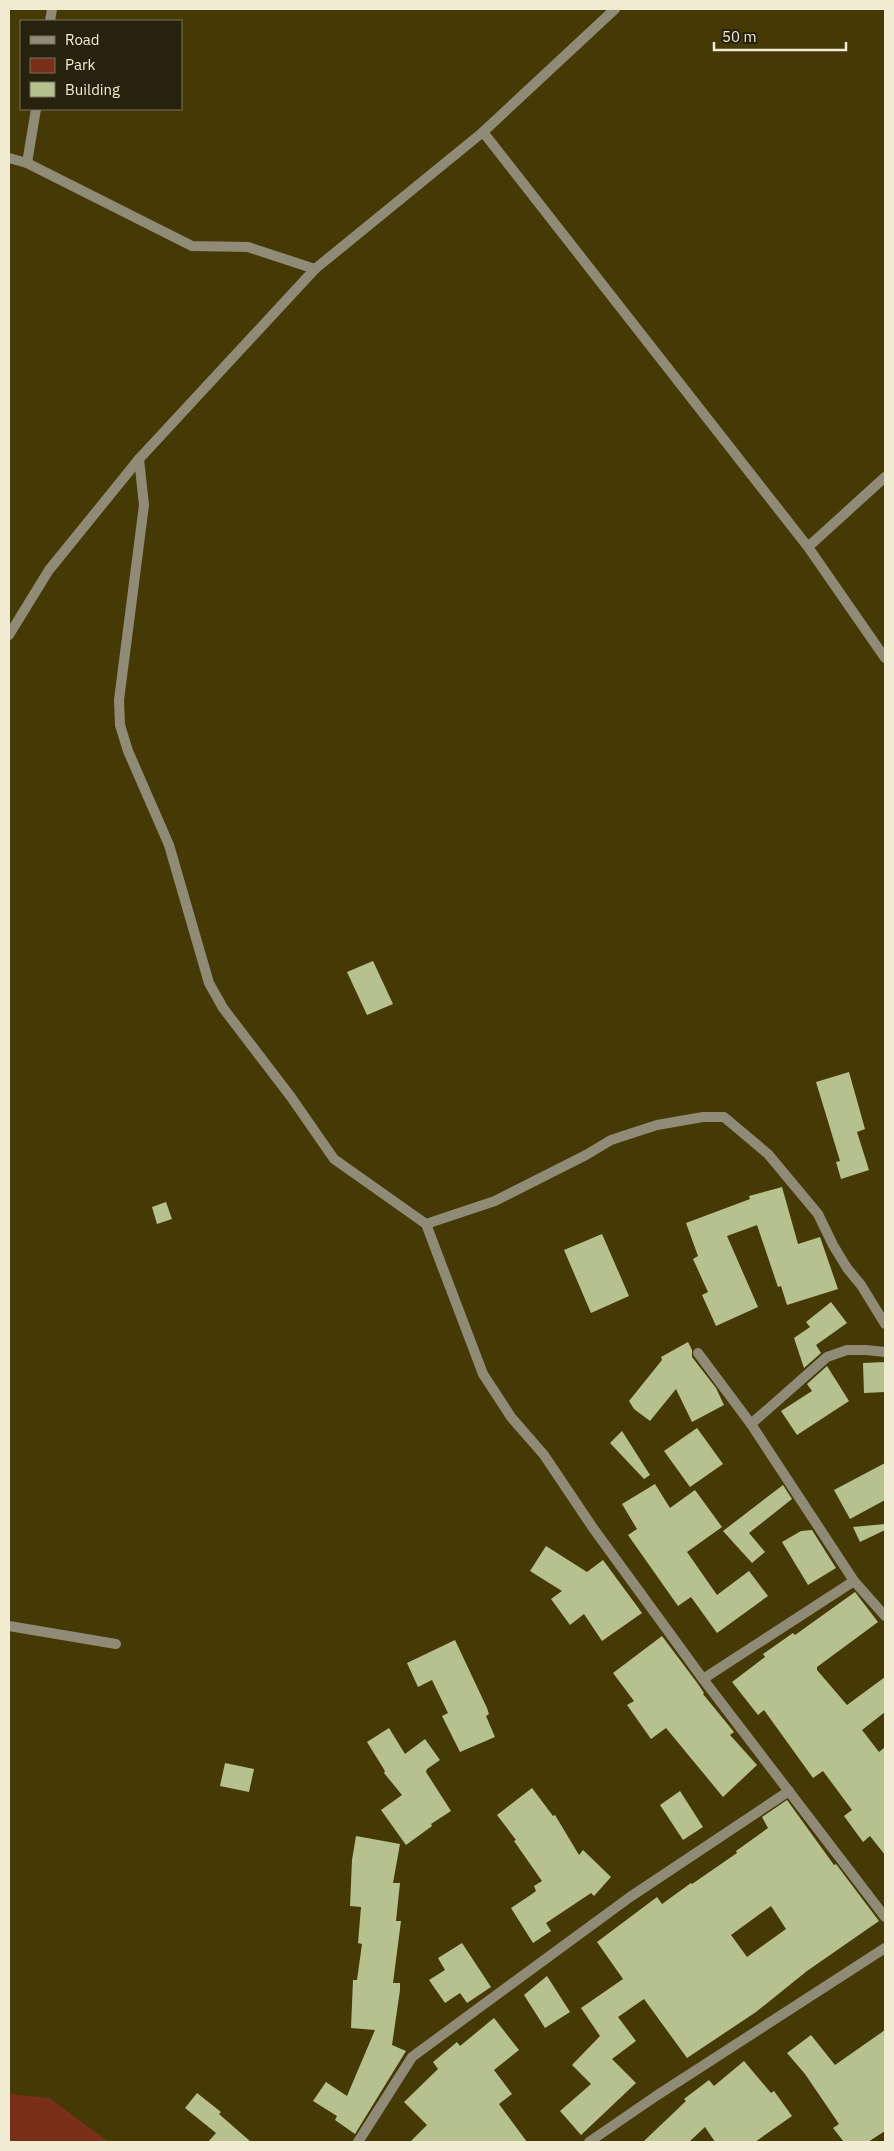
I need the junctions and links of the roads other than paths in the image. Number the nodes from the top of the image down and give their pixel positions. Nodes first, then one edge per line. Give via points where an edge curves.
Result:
1 (615, 9) edge
2 (36, 110) edge
3 (483, 132) junction
4 (9, 158) edge
5 (27, 163) junction
6 (315, 269) junction
7 (139, 459) junction
8 (885, 477) edge
9 (808, 547) junction
10 (9, 635) edge
11 (885, 658) edge
12 (426, 1224) junction
13 (885, 1324) edge
14 (885, 1352) edge
15 (698, 1353) dead end
16 (751, 1424) junction
17 (854, 1581) junction
18 (885, 1616) edge
19 (9, 1626) edge
20 (116, 1644) dead end
21 (704, 1679) junction
22 (788, 1791) junction
23 (885, 1917) edge
24 (885, 1948) edge
25 (358, 2142) edge
26 (590, 2142) edge

1 - 3 street
2 - 5 street
3 - 6 street
3 - 9 street
4 - 5 street
5 - 6 street via 192,246 248,247
6 - 7 street
7 - 10 street via 50,570
7 - 12 street via 144,505 119,700 120,725 169,845 208,983 334,1159
8 - 9 street
9 - 11 street
12 - 13 street via 495,1201 586,1156 611,1140 657,1125 724,1117 768,1154 818,1214 842,1261
12 - 21 street via 483,1374
14 - 16 street via 847,1350 827,1357
15 - 16 street
16 - 17 street
17 - 18 street
17 - 21 street
19 - 20 street
21 - 22 street
22 - 23 street
22 - 25 street via 630,1897 412,2057
24 - 26 street

